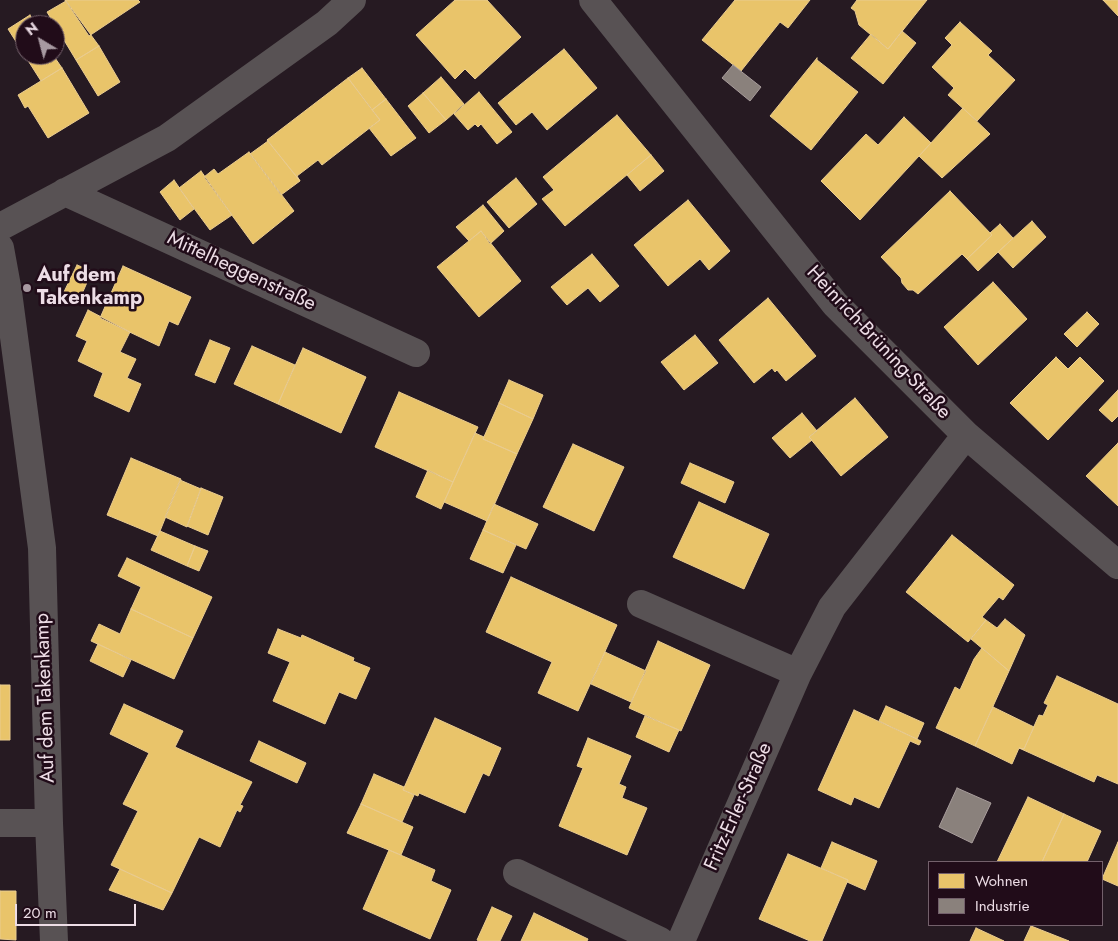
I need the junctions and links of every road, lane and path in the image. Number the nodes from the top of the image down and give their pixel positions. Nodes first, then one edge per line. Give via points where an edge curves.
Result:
1 (352, 0) edge
2 (593, 0) edge
3 (65, 192) junction
4 (0, 227) edge
5 (0, 248) edge
6 (416, 353) dead end
7 (966, 435) junction
8 (1118, 565) edge
9 (641, 604) dead end
10 (798, 673) junction
11 (0, 823) edge
12 (49, 823) junction
13 (517, 873) dead end
14 (54, 941) edge
15 (660, 941) edge
16 (681, 941) edge

1 - 3 street via 327,23 167,138
2 - 7 street, Heinrich-Brüning-Straße via 835,304
3 - 4 street
3 - 6 street, Mittelheggenstraße
5 - 12 street, Auf dem Takenkamp via 42,548
7 - 8 street, Heinrich-Brüning-Straße
7 - 10 street, Fritz-Erler-Straße via 832,607
9 - 10 street
10 - 16 street, Fritz-Erler-Straße
11 - 12 street
12 - 14 street, Auf dem Takenkamp
13 - 15 street

